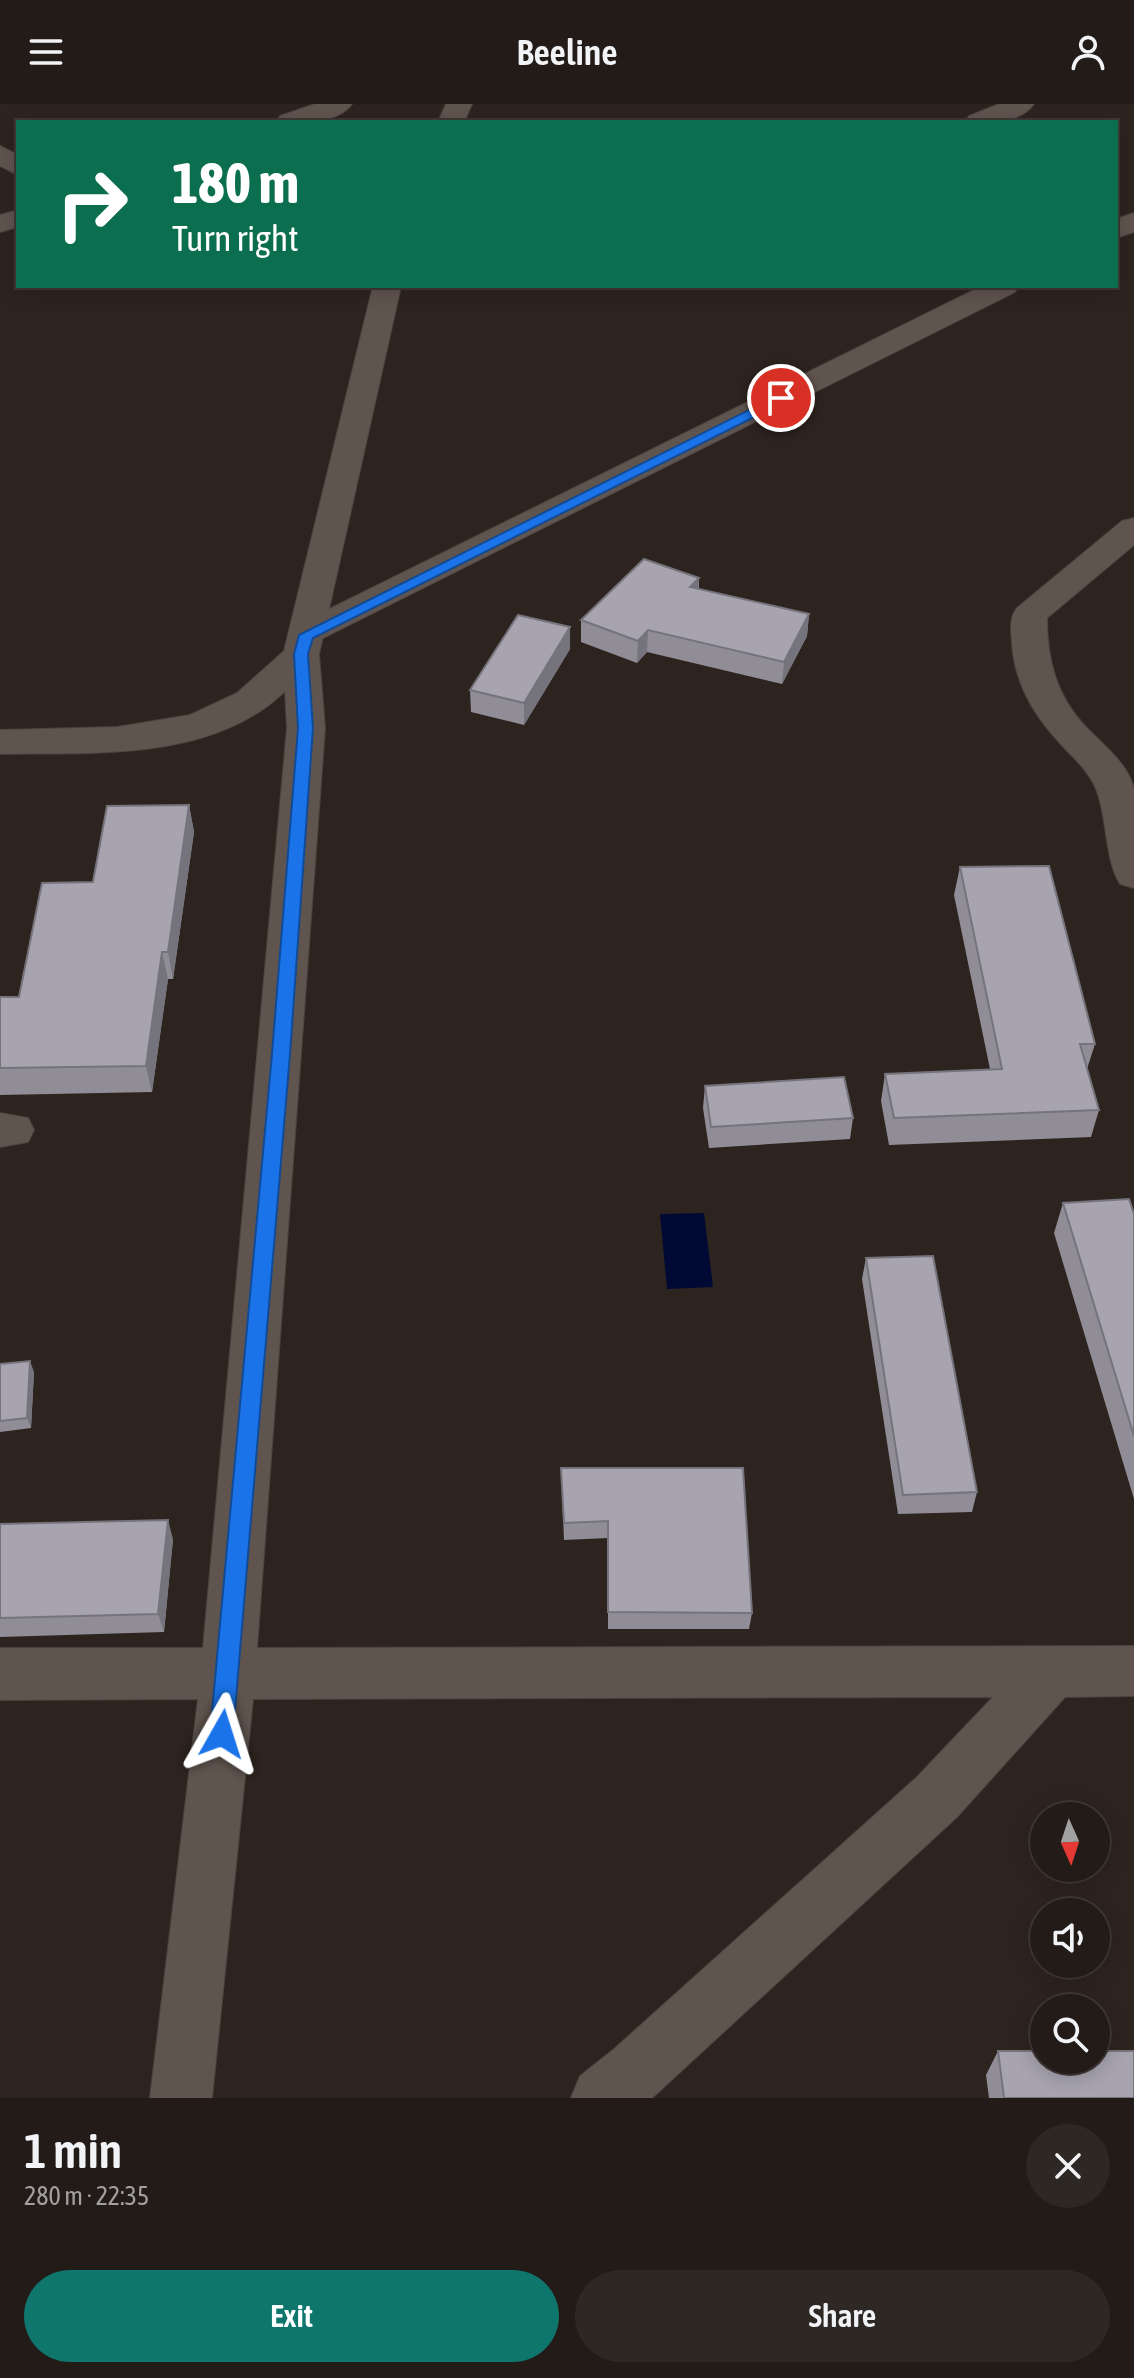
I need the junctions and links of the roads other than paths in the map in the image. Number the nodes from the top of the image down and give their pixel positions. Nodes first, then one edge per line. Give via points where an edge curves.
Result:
1 (339, 104) edge
2 (1021, 104) edge
3 (295, 120) edge
4 (983, 120) edge
5 (387, 288) edge
6 (1001, 288) edge
7 (1134, 528) edge
8 (304, 645) junction
9 (0, 742) edge
10 (1134, 874) edge
11 (1053, 1671) junction
12 (1134, 1671) edge
13 (228, 1673) junction
14 (0, 1674) edge
15 (181, 2098) edge
16 (602, 2098) edge

1 - 3 street
2 - 4 street
5 - 8 street
6 - 8 street
7 - 10 street via 1029,615 1028,645 1031,668 1048,703 1101,763 1116,791
8 - 9 street via 267,688 232,712 187,728 127,738
8 - 13 street via 306,728
11 - 12 street
11 - 13 street
11 - 16 street via 937,1797
13 - 14 street
13 - 15 street

